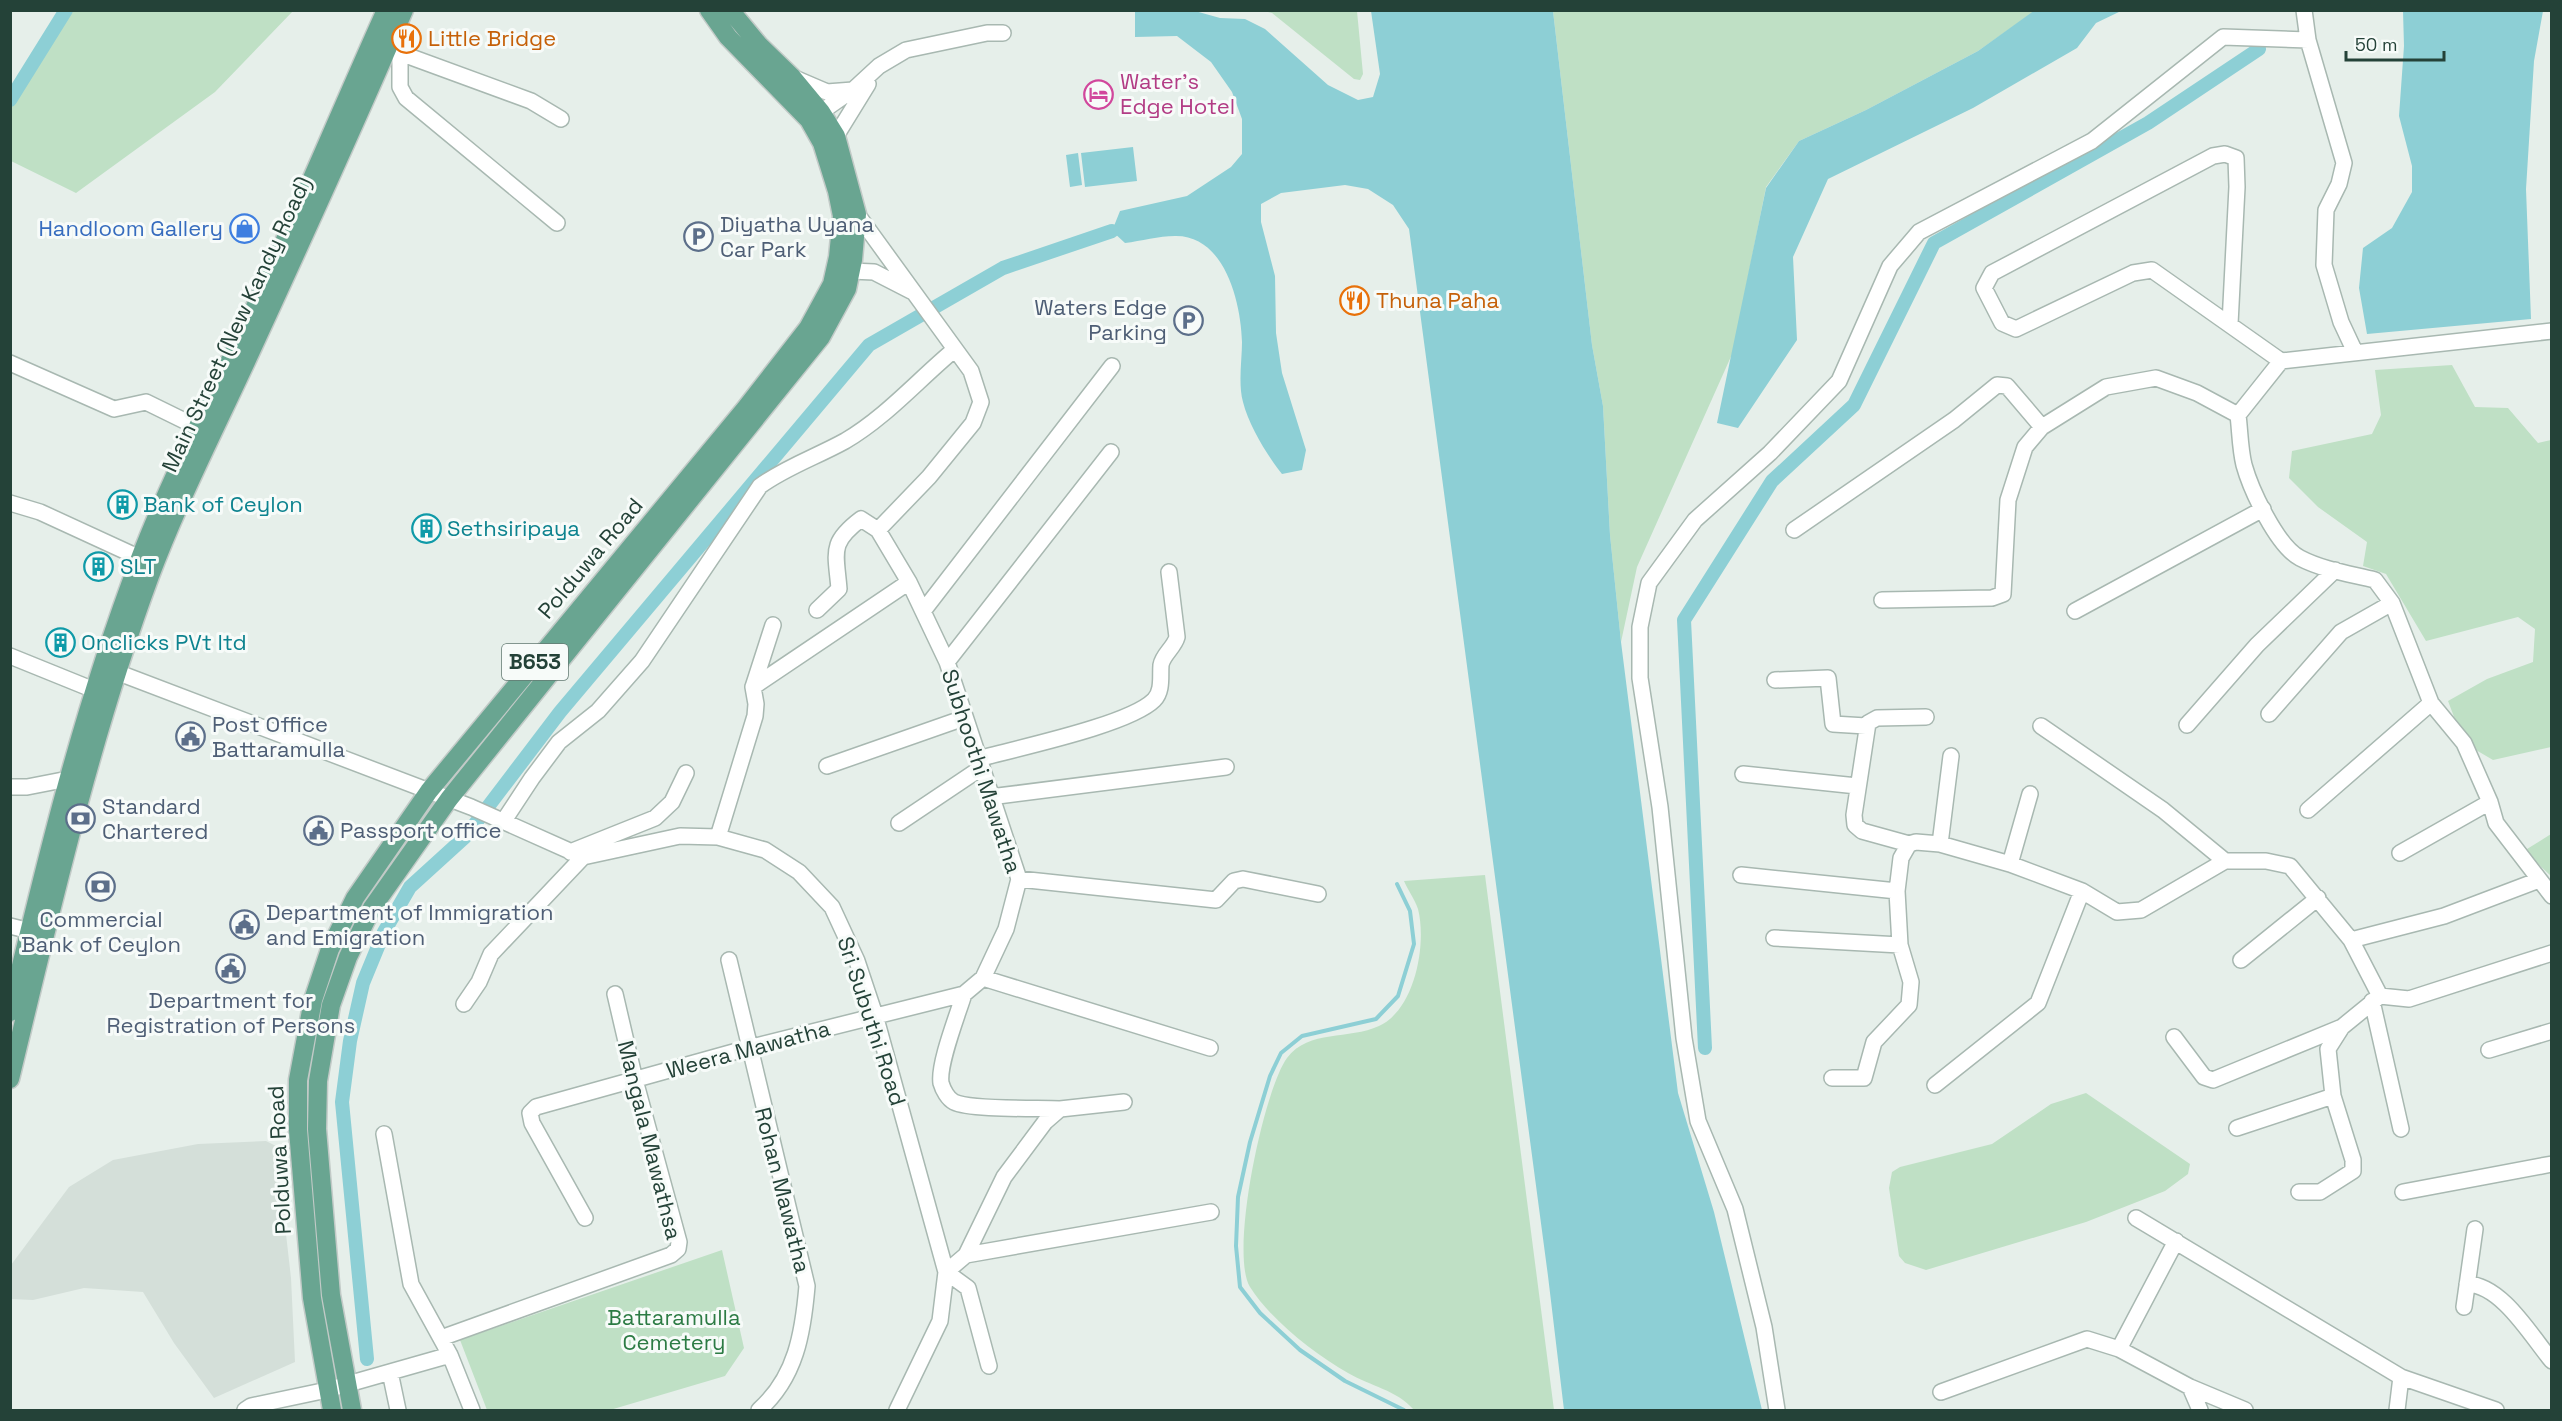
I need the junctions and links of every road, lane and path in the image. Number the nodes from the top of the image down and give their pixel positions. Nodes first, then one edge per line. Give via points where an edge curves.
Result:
1 (386, 10) edge
2 (404, 10) edge
3 (709, 10) edge
4 (730, 10) edge
5 (2304, 10) edge
6 (1003, 33) dead end
7 (2308, 40) junction
8 (395, 48) junction
9 (753, 51) junction
10 (879, 66) junction
11 (792, 77) junction
12 (853, 90) junction
13 (815, 116) junction
14 (561, 119) dead end
15 (836, 136) junction
16 (857, 214) junction
17 (557, 223) dead end
18 (847, 262) junction
19 (918, 296) junction
20 (2230, 324) junction
21 (2552, 331) edge
22 (954, 350) junction
23 (2355, 352) junction
24 (2281, 361) junction
25 (10, 363) edge
26 (1112, 366) dead end
27 (751, 414) junction
28 (2238, 415) junction
29 (197, 427) junction
30 (2042, 427) junction
31 (1111, 452) dead end
32 (10, 503) edge
33 (2263, 509) junction
34 (878, 530) junction
35 (1794, 530) dead end
36 (140, 558) junction
37 (2335, 570) junction
38 (1169, 572) dead end
39 (909, 582) junction
40 (1882, 600) dead end
41 (2391, 603) junction
42 (817, 610) dead end
43 (924, 610) junction
44 (2074, 611) dead end
45 (772, 625) dead end
46 (10, 656) edge
47 (947, 662) junction
48 (108, 669) junction
49 (1775, 680) dead end
50 (753, 687) junction
51 (94, 690) junction
52 (2431, 703) junction
53 (2269, 714) dead end
54 (1926, 717) dead end
55 (964, 718) junction
56 (2187, 725) dead end
57 (1866, 726) junction
58 (2041, 726) dead end
59 (1950, 756) dead end
60 (980, 763) junction
61 (827, 766) dead end
62 (1226, 767) dead end
63 (686, 773) dead end
64 (1743, 774) dead end
65 (68, 778) junction
66 (1857, 786) junction
67 (10, 787) edge
68 (429, 791) junction
69 (2030, 794) dead end
70 (990, 797) junction
71 (449, 799) junction
72 (2490, 802) junction
73 (2308, 810) dead end
74 (499, 820) junction
75 (899, 823) dead end
76 (718, 837) junction
77 (1909, 844) junction
78 (1940, 844) junction
79 (2400, 853) dead end
80 (576, 854) junction
81 (2225, 861) junction
82 (2010, 864) junction
83 (1741, 875) dead end
84 (1019, 879) junction
85 (2539, 880) junction
86 (1897, 891) junction
87 (2082, 891) junction
88 (1318, 894) dead end
89 (2552, 896) edge
90 (2318, 898) junction
91 (10, 926) edge
92 (30, 931) junction
93 (1774, 938) dead end
94 (2351, 940) junction
95 (1900, 945) junction
96 (2552, 953) edge
97 (729, 960) dead end
98 (2241, 960) dead end
99 (982, 978) junction
100 (615, 994) dead end
101 (964, 994) junction
102 (2376, 999) junction
103 (464, 1004) dead end
104 (10, 1012) edge
105 (875, 1015) junction
106 (2342, 1027) junction
107 (2552, 1031) edge
108 (2174, 1037) dead end
109 (748, 1048) junction
110 (1210, 1048) dead end
111 (2489, 1050) dead end
112 (12, 1067) edge
113 (1832, 1078) dead end
114 (635, 1080) junction
115 (1935, 1085) dead end
116 (2333, 1096) junction
117 (1124, 1102) dead end
118 (1060, 1109) junction
119 (2237, 1128) dead end
120 (2401, 1129) dead end
121 (384, 1134) dead end
122 (2552, 1164) edge
123 (2299, 1192) dead end
124 (2403, 1192) dead end
125 (1211, 1212) dead end
126 (585, 1218) dead end
127 (2136, 1218) dead end
128 (2475, 1229) dead end
129 (2176, 1241) junction
130 (966, 1255) junction
131 (946, 1272) junction
132 (2468, 1284) junction
133 (2464, 1306) dead end
134 (441, 1338) junction
135 (2119, 1349) junction
136 (450, 1355) junction
137 (2552, 1361) edge
138 (989, 1365) dead end
139 (390, 1372) junction
140 (2401, 1377) junction
141 (346, 1385) junction
142 (2190, 1387) junction
143 (327, 1390) junction
144 (1941, 1392) dead end
145 (248, 1408) edge
146 (332, 1410) edge
147 (352, 1410) edge
148 (398, 1410) edge
149 (472, 1410) edge
150 (759, 1410) edge
151 (897, 1410) edge
152 (1777, 1410) edge
153 (2200, 1410) edge
154 (2245, 1410) edge
155 (2397, 1410) edge
156 (2496, 1410) edge

1 - 29 main road, Main Street (New Kandy Road) via 262,291
2 - 8 main road, Main Street (New Kandy Road)
3 - 9 main road, Polduwa Road / B653 via 728,37
4 - 9 main road, Polduwa Road / B653
5 - 7 street
6 - 10 street via 906,50
7 - 23 street via 2344,163 2326,210 2324,265
7 - 152 street via 2223,37 2092,141 1919,232 1890,266 1839,381 1770,453 1695,520 1649,582 1640,627 1640,678 1660,807 1684,1038 1698,1121 1735,1209 1761,1316
8 - 14 street via 531,101
8 - 17 street via 400,87 406,98
8 - 48 main road, Main Street (New Kandy Road) via 188,487
9 - 11 main road, Polduwa Road / B653
9 - 13 main road, Polduwa Road / B653
10 - 12 street
10 - 15 street
11 - 12 street via 827,92
11 - 13 main road, Polduwa Road / B653
12 - 13 street
13 - 15 main road, Polduwa Road / B653
13 - 18 main road, Polduwa Road / B653 via 837,191
15 - 16 main road, Polduwa Road / B653
16 - 18 main road, Polduwa Road / B653
16 - 19 street
18 - 19 street via 894,281
18 - 27 main road, Polduwa Road / B653
19 - 22 street
20 - 20 street via 2237,187 2236,158 2225,154 2213,156 1992,273 1984,288 2001,323 2016,329 2133,273 2152,270
20 - 24 street
21 - 23 street
22 - 34 street via 971,371 981,402 974,423
22 - 74 street via 899,400 846,440 779,472 760,486 642,661 598,711 559,742
23 - 24 street
24 - 28 street
25 - 29 street via 114,409 146,402
26 - 43 street
27 - 68 main road, Polduwa Road / B653
27 - 71 main road, Polduwa Road / B653
28 - 30 street via 2197,393 2156,378 2106,387
28 - 33 street via 2244,465
29 - 36 main road, Main Street (New Kandy Road)
30 - 35 street via 2007,386 1997,385 1954,420
30 - 40 street via 2025,447 2007,500 2003,594 1992,598
31 - 47 street
32 - 36 street via 40,512
33 - 37 street via 2286,546 2300,558
33 - 44 street
34 - 39 street, Subhoothi Mawatha
34 - 42 street via 861,519 843,533 836,549 839,589
36 - 48 main road, Main Street (New Kandy Road)
37 - 41 street via 2375,580
37 - 56 street via 2257,645
38 - 60 street via 1178,637 1163,658 1160,691 1154,700 1119,720
39 - 43 street, Subhoothi Mawatha
39 - 50 street
41 - 52 street
41 - 53 street via 2341,632
43 - 47 street, Subhoothi Mawatha
45 - 50 street
46 - 51 street
47 - 55 street, Subhoothi Mawatha
48 - 51 main road, Main Street (New Kandy Road)
48 - 68 street
48 - 112 main road, Main Street (New Kandy Road)
49 - 57 street via 1828,678 1833,724
50 - 76 street via 756,716
51 - 65 main road, Main Street (New Kandy Road)
52 - 72 street via 2464,743
52 - 73 street
54 - 57 street via 1877,718
55 - 60 street, Subhoothi Mawatha
55 - 61 street
57 - 66 street
58 - 81 street via 2163,810
59 - 78 street
60 - 70 street, Subhoothi Mawatha
60 - 75 street
62 - 70 street
63 - 80 street via 672,802 655,818
64 - 66 street
65 - 67 street
65 - 92 main road, Main Street (New Kandy Road)
66 - 77 street via 1856,825 1862,831
68 - 71 street
68 - 143 main road, Polduwa Road / B653 via 355,898 330,949 313,1000 298,1080 298,1130 312,1298
69 - 82 street
70 - 84 street, Subhoothi Mawatha
71 - 74 street
71 - 141 main road, Polduwa Road / B653 via 372,908 348,957 332,1005 318,1081 317,1129 331,1295
72 - 79 street
72 - 85 street via 2496,823
74 - 80 street
76 - 80 street, Sri Subuthi Road via 680,836
76 - 105 street, Sri Subuthi Road via 765,850 799,872 832,907 857,961
77 - 78 street
77 - 86 street via 1901,858
78 - 82 street
80 - 103 street via 491,954
81 - 87 street via 2141,910 2117,912
81 - 90 street via 2266,861 2290,866
82 - 87 street
83 - 86 street
84 - 88 street via 1216,900 1234,881 1243,879
84 - 99 street, Subhoothi Mawatha via 1006,929
85 - 89 street
85 - 94 street via 2444,916
86 - 95 street
87 - 115 street via 2038,1003
90 - 94 street
90 - 98 street
91 - 92 street
92 - 104 main road, Main Street (New Kandy Road)
93 - 95 street
94 - 102 street
95 - 113 street via 1911,982 1909,1005 1874,1042 1864,1078
96 - 102 street via 2409,999
97 - 109 street, Rohan Mawatha
99 - 101 street, Subhoothi Mawatha
99 - 110 street
100 - 114 street, Mangala Mawathsa
101 - 105 street, Subhoothi Mawatha
101 - 118 street via 943,1065 941,1083 947,1097 969,1105
102 - 106 street
102 - 120 street
105 - 109 street, Weera Mawatha
105 - 131 street, Sri Subuthi Road
106 - 108 street via 2213,1080 2204,1077
106 - 116 street via 2328,1049
107 - 111 street
109 - 114 street, Weera Mawatha
109 - 150 street, Rohan Mawatha via 807,1286 803,1329 794,1360 769,1401
114 - 126 street, Weera Mawatha via 536,1107 530,1113
114 - 134 street, Mangala Mawathsa via 678,1249 671,1255
116 - 119 street
116 - 123 street via 2354,1160 2353,1171 2320,1192
117 - 118 street
118 - 130 street via 1045,1122 1004,1177
121 - 134 street via 411,1284
122 - 124 street
125 - 130 street
127 - 129 street
128 - 132 street
129 - 135 street
129 - 140 street
130 - 131 street
131 - 138 street via 968,1288
131 - 151 street, Sri Subuthi Road via 940,1321
132 - 133 street
132 - 137 street via 2478,1284 2496,1293
134 - 136 street
135 - 142 street
135 - 144 street via 2086,1340
136 - 139 street
136 - 149 street
139 - 141 street
139 - 148 street
140 - 155 street
140 - 156 street
141 - 143 street
141 - 147 main road, Polduwa Road / B653
142 - 153 street
142 - 154 street
143 - 145 street
143 - 146 main road, Polduwa Road / B653

